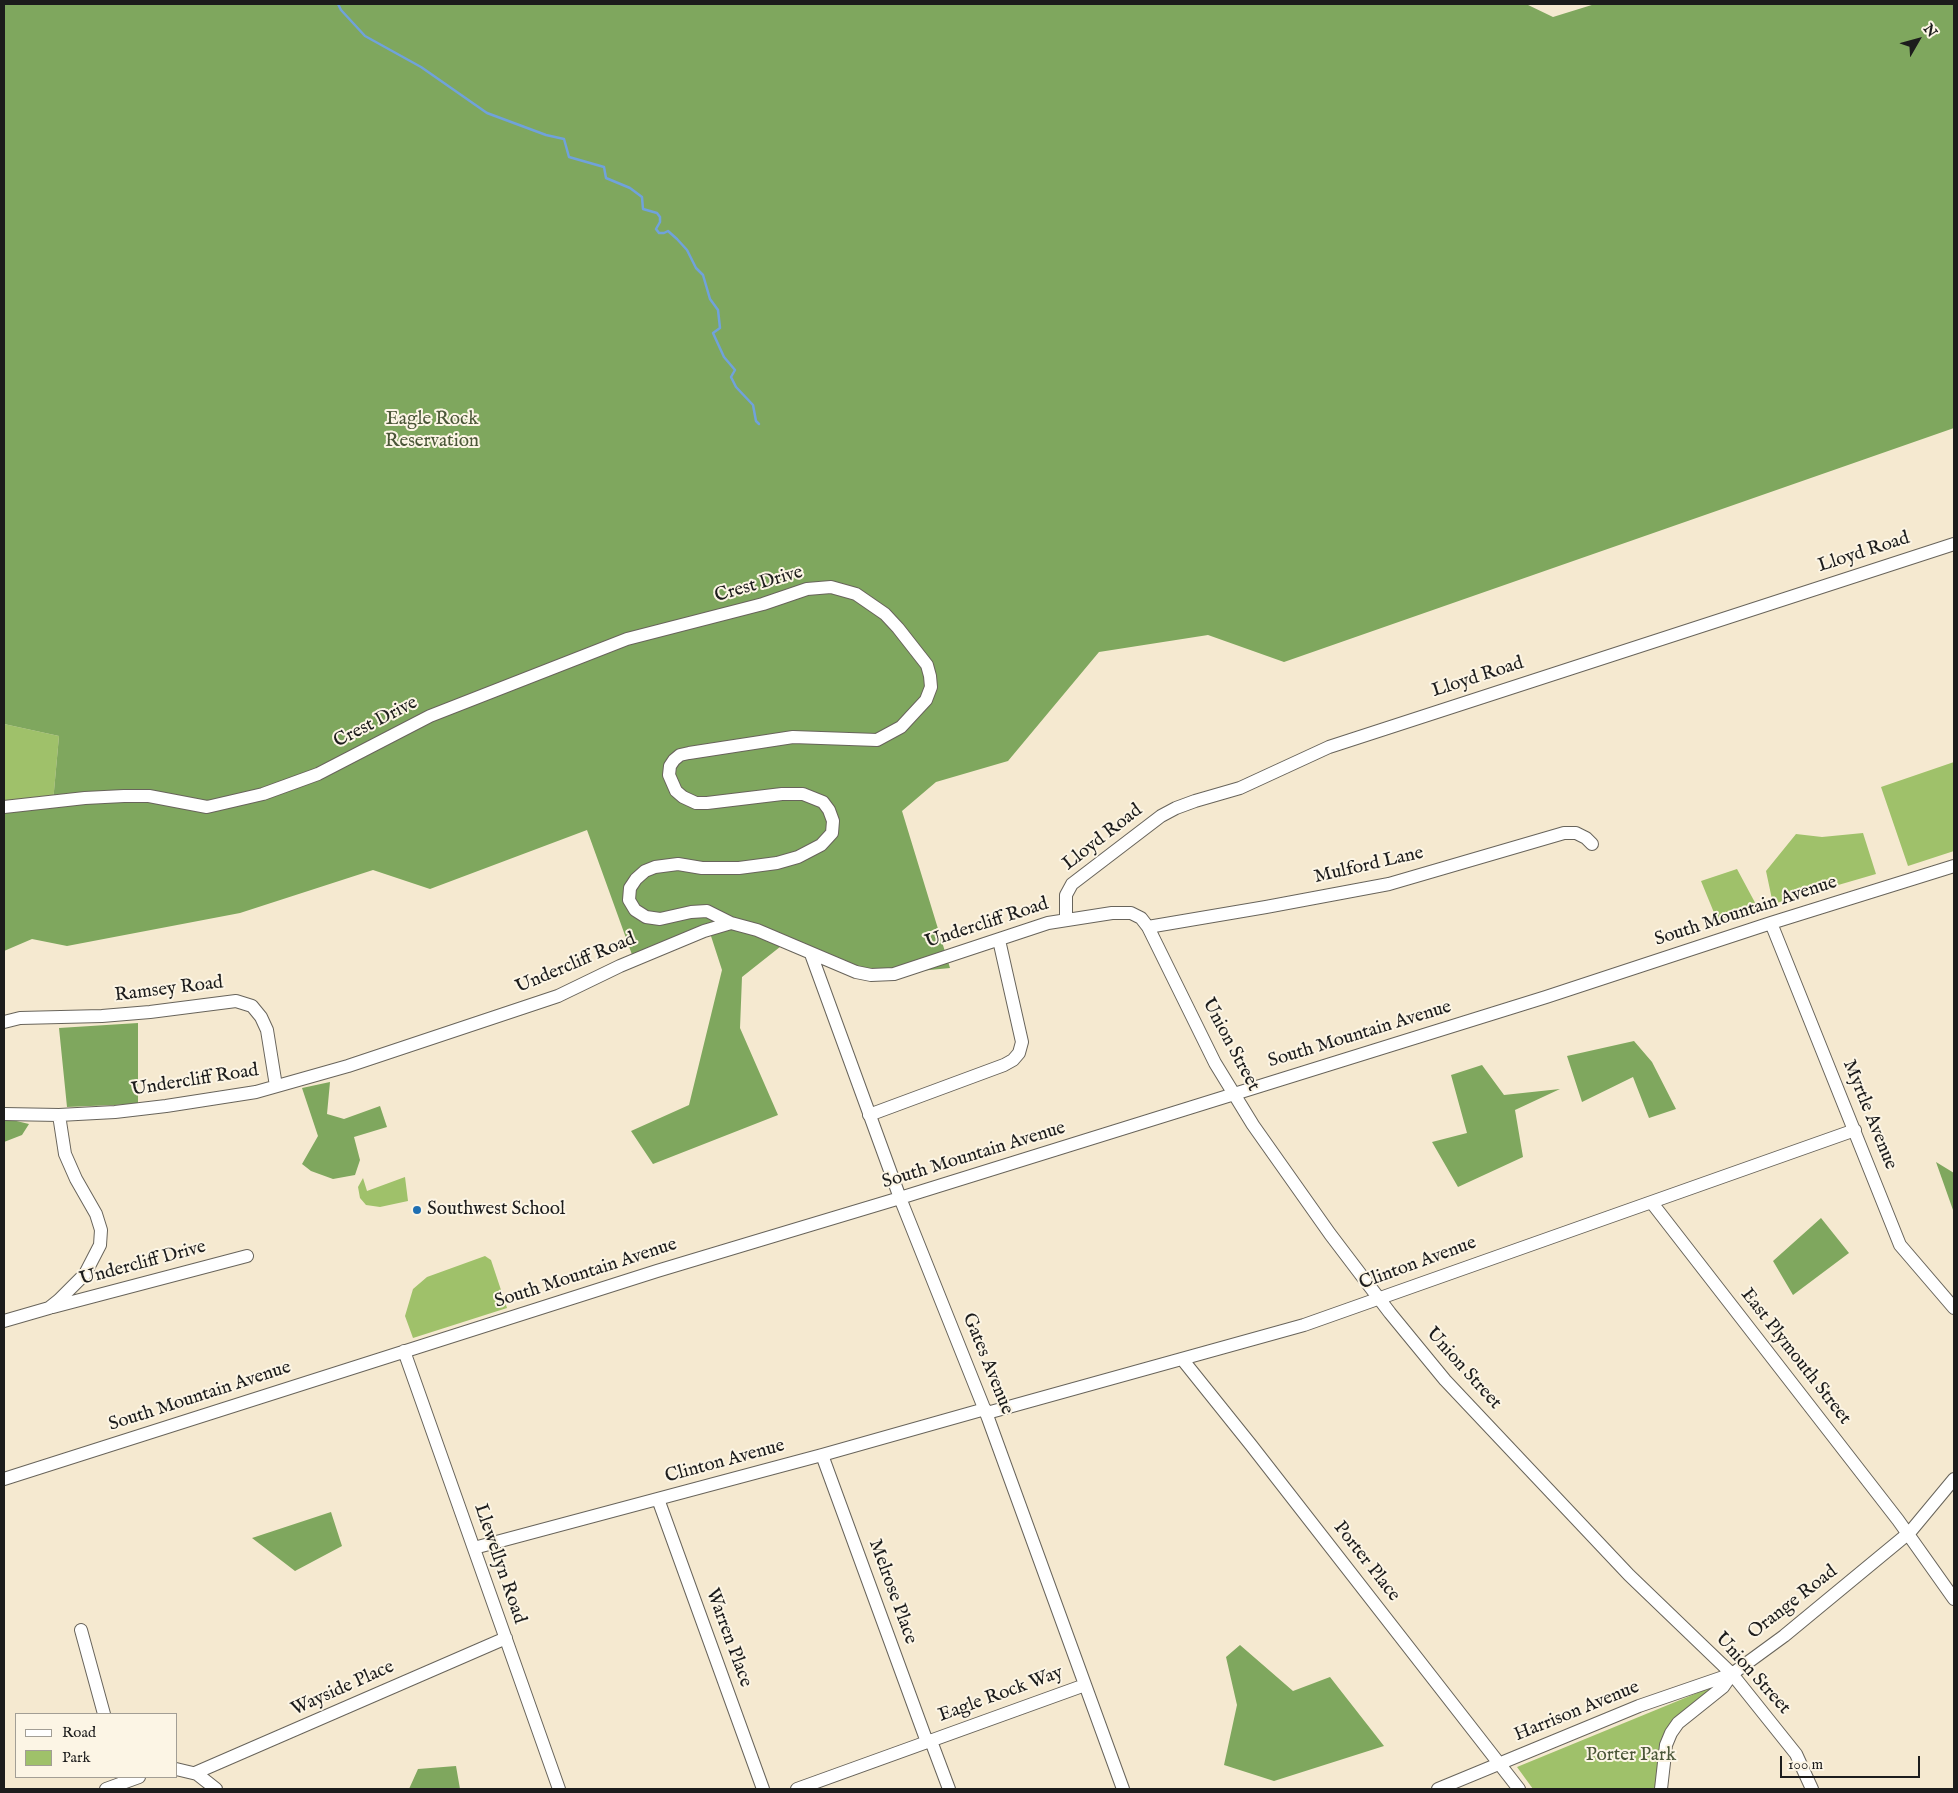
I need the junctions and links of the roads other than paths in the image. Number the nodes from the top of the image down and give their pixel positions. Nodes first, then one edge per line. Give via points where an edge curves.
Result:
1 (1954, 544) edge
2 (4, 807) edge
3 (1592, 844) dead end
4 (1954, 866) edge
5 (1066, 919) junction
6 (731, 923) junction
7 (1771, 923) junction
8 (1148, 927) junction
9 (999, 940) junction
10 (811, 954) junction
11 (4, 1022) edge
12 (276, 1086) junction
13 (1233, 1094) junction
14 (4, 1114) edge
15 (59, 1115) junction
16 (868, 1115) junction
17 (1855, 1130) junction
18 (900, 1198) junction
19 (1652, 1203) junction
20 (247, 1256) dead end
21 (1379, 1298) junction
22 (48, 1308) junction
23 (1954, 1308) edge
24 (4, 1321) edge
25 (404, 1352) junction
26 (1182, 1359) junction
27 (986, 1411) junction
28 (822, 1455) junction
29 (4, 1479) edge
30 (1954, 1479) edge
31 (658, 1499) junction
32 (1908, 1534) junction
33 (474, 1548) junction
34 (1954, 1599) edge
35 (81, 1630) dead end
36 (506, 1638) junction
37 (1732, 1674) junction
38 (1085, 1684) junction
39 (104, 1713) edge
40 (929, 1741) junction
41 (1499, 1764) junction
42 (178, 1770) edge
43 (196, 1774) junction
44 (122, 1780) edge
45 (106, 1789) edge
46 (216, 1789) edge
47 (559, 1789) edge
48 (763, 1789) edge
49 (797, 1789) edge
50 (949, 1789) edge
51 (1123, 1789) edge
52 (1438, 1789) edge
53 (1519, 1789) edge
54 (1661, 1789) edge
55 (1812, 1789) edge

1 - 5 street, Lloyd Road via 1329,747 1240,788 1176,808 1072,884 1066,895
2 - 6 street, Crest Drive via 124,796 149,796 207,807 263,794 318,774 430,716 627,639 763,604 807,589 831,588 856,594 885,614 926,665 930,676 931,687 926,700 901,726 877,740 793,737 680,755 670,766 669,776 676,791 696,803 803,794 822,802 829,810 833,821 832,834 798,857 739,868 678,864 655,866 645,871 630,888 629,900 635,910 646,916 660,919 707,911
3 - 8 street, Mulford Lane via 1576,833 1564,833 1390,884
4 - 7 street, South Mountain Avenue
5 - 8 street, Undercliff Road via 1123,912 1141,918
5 - 9 street, Undercliff Road
6 - 10 street, Undercliff Road via 757,930
6 - 12 street, Undercliff Road via 704,930 558,996 348,1066
7 - 13 street, South Mountain Avenue
7 - 17 street, Myrtle Avenue
8 - 13 street, Union Street
9 - 10 street, Undercliff Road via 894,974 856,972
9 - 16 street via 1022,1042 1019,1053 1004,1065
10 - 16 street, Gates Avenue
11 - 12 street, Ramsey Road via 20,1018 102,1016 236,1001 252,1006 261,1017 267,1030
12 - 15 street, Undercliff Road via 166,1106
13 - 18 street, South Mountain Avenue
13 - 21 street, Union Street via 1330,1234
14 - 15 street, Undercliff Road
15 - 22 street via 65,1154 101,1230 100,1245 85,1274
16 - 18 street, Gates Avenue
17 - 19 street, Clinton Avenue
17 - 23 street, Myrtle Avenue via 1900,1245
18 - 25 street, South Mountain Avenue
18 - 27 street, Gates Avenue
19 - 21 street, Clinton Avenue
19 - 32 street, East Plymouth Street
20 - 22 street, Undercliff Drive
21 - 26 street, Clinton Avenue via 1304,1325
21 - 37 street, Union Street via 1445,1380 1628,1575
22 - 24 street
25 - 29 street, South Mountain Avenue
25 - 33 street, Llewellyn Road
26 - 27 street, Clinton Avenue
26 - 41 street, Porter Place
27 - 28 street, Clinton Avenue
27 - 38 street, Gates Avenue
28 - 31 street, Clinton Avenue
28 - 40 street, Melrose Place
30 - 32 street, Orange Road
31 - 33 street, Clinton Avenue
31 - 48 street, Warren Place
32 - 34 street, East Plymouth Street
32 - 37 street, Orange Road via 1784,1636
33 - 36 street, Llewellyn Road
35 - 39 street
36 - 43 street, Wayside Place
36 - 47 street, Llewellyn Road
37 - 41 street, Harrison Avenue via 1656,1700
37 - 54 street, Orange Road via 1723,1688 1678,1723 1671,1733 1666,1745
37 - 55 street, Union Street via 1796,1754
38 - 40 street, Eagle Rock Way
38 - 51 street, Gates Avenue
40 - 49 street, Eagle Rock Way
40 - 50 street, Melrose Place
41 - 52 street, Harrison Avenue
41 - 53 street, Porter Place
42 - 43 street
43 - 46 street
44 - 45 street

